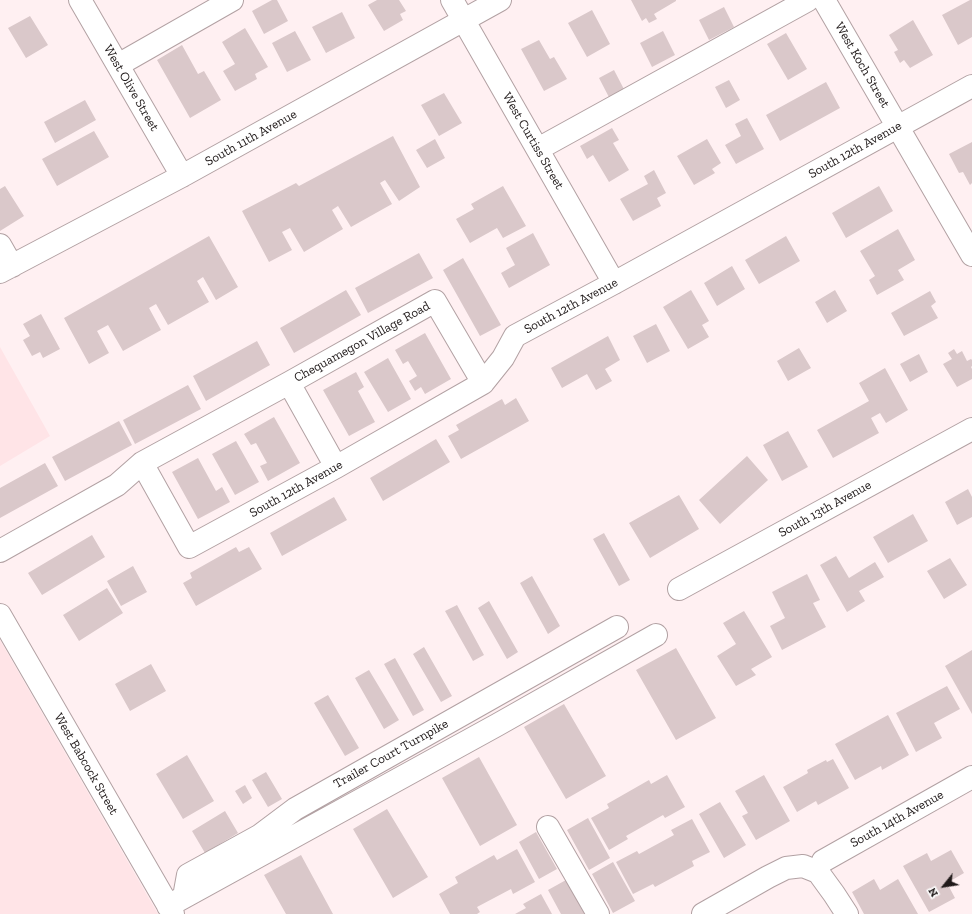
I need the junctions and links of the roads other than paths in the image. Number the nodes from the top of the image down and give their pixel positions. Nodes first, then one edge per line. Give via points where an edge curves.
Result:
1 (80, 0) edge
2 (232, 0) edge
3 (452, 0) edge
4 (500, 0) edge
5 (808, 0) edge
6 (824, 0) edge
7 (464, 20) junction
8 (118, 65) junction
9 (972, 86) edge
10 (897, 126) junction
11 (538, 149) junction
12 (182, 176) junction
13 (0, 245) edge
14 (972, 255) edge
15 (6, 269) edge
16 (614, 283) junction
17 (289, 383) junction
18 (483, 383) junction
19 (972, 428) edge
20 (142, 463) junction
21 (336, 467) junction
22 (0, 551) edge
23 (678, 589) dead end
24 (0, 615) edge
25 (617, 627) dead end
26 (656, 636) dead end
27 (972, 777) edge
28 (548, 827) dead end
29 (822, 861) dead end
30 (175, 906) edge
31 (598, 914) edge
32 (703, 914) edge
33 (847, 914) edge

1 - 8 street, West Olive Street
2 - 8 street
3 - 7 street, West Curtiss Street
4 - 7 street, South 11th Avenue
5 - 11 street
6 - 10 street, West Koch Street
7 - 11 street, West Curtiss Street
7 - 12 street, South 11th Avenue
8 - 12 street, West Olive Street
9 - 10 street, South 12th Avenue
10 - 14 street, West Koch Street
10 - 16 street, South 12th Avenue
11 - 16 street, West Curtiss Street
12 - 15 street, South 11th Avenue
13 - 15 street
16 - 18 street, South 12th Avenue via 515,336 503,358
17 - 18 street, Chequamegon Village Road via 435,301
17 - 20 street, Chequamegon Village Road
17 - 21 street, Chequamegon Village Road
18 - 21 street, South 12th Avenue
19 - 23 street, South 13th Avenue
20 - 21 street, South 12th Avenue via 189,547
20 - 22 street, Chequamegon Village Road via 117,485
24 - 30 street, West Babcock Street
25 - 30 street, Trailer Court Turnpike via 295,809 259,836 188,875
26 - 30 street
27 - 29 street, South 14th Avenue
28 - 31 street
32 - 33 street via 768,876 786,868 803,866 818,872

